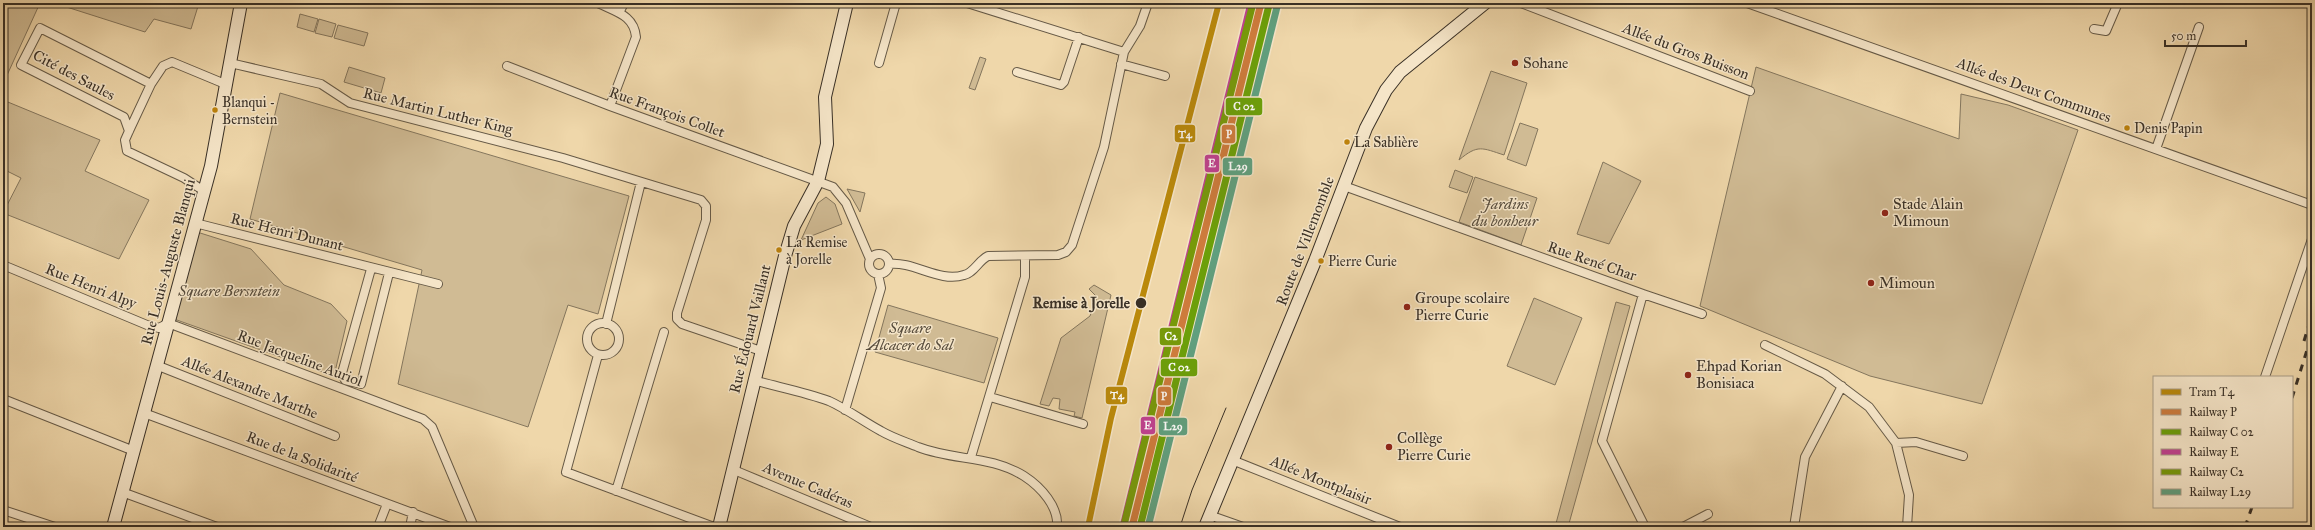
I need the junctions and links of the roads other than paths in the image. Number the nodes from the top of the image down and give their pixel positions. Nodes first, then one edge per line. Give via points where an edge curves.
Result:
1 (241, 3) edge
2 (598, 3) edge
3 (624, 3) edge
4 (847, 3) edge
5 (896, 3) edge
6 (967, 3) edge
7 (1148, 3) edge
8 (1485, 3) edge
9 (1521, 3) edge
10 (1746, 3) edge
11 (2118, 3) edge
12 (619, 13) junction
13 (2199, 27) dead end
14 (2094, 29) dead end
15 (1079, 37) junction
16 (1124, 52) junction
17 (230, 63) junction
18 (879, 63) dead end
19 (1121, 64) junction
20 (507, 66) dead end
21 (1017, 72) dead end
22 (1165, 76) dead end
23 (151, 84) junction
24 (225, 84) junction
25 (1750, 91) dead end
26 (610, 106) junction
27 (128, 131) junction
28 (2156, 149) junction
29 (818, 181) junction
30 (641, 182) junction
31 (1344, 186) junction
32 (204, 191) junction
33 (2312, 205) edge
34 (195, 223) junction
35 (2312, 239) edge
36 (1025, 256) junction
37 (870, 259) junction
38 (889, 264) junction
39 (3, 265) edge
40 (371, 269) junction
41 (390, 273) junction
42 (878, 274) junction
43 (438, 284) dead end
44 (1643, 294) junction
45 (1702, 314) dead end
46 (168, 323) junction
47 (606, 324) junction
48 (664, 332) dead end
49 (1765, 345) dead end
50 (761, 351) junction
51 (598, 355) junction
52 (156, 365) junction
53 (2265, 376) edge
54 (753, 380) junction
55 (1842, 386) junction
56 (990, 397) junction
57 (3, 399) edge
58 (845, 410) junction
59 (144, 413) junction
60 (1083, 424) dead end
61 (335, 436) dead end
62 (1896, 443) junction
63 (134, 451) junction
64 (1963, 456) dead end
65 (971, 457) junction
66 (1232, 460) junction
67 (734, 470) junction
68 (616, 491) junction
69 (122, 492) junction
70 (387, 504) junction
71 (3, 510) edge
72 (413, 512) junction
73 (1708, 514) dead end
74 (1209, 515) junction
75 (55, 527) edge
76 (113, 527) edge
77 (217, 527) edge
78 (378, 527) edge
79 (410, 527) edge
80 (450, 527) edge
81 (474, 527) edge
82 (714, 527) edge
83 (719, 527) edge
84 (871, 527) edge
85 (1057, 527) edge
86 (1205, 527) edge
87 (1243, 527) edge
88 (1400, 527) edge
89 (1645, 527) edge
90 (1683, 527) edge
91 (1794, 527) edge
92 (1907, 527) edge

1 - 17 street, Rue Louis-Auguste Blanqui
2 - 12 street
3 - 12 street
4 - 29 street, Rue Édouard Vaillant via 826,90 824,103 827,144
5 - 18 street
6 - 15 street
7 - 16 street via 1140,26
8 - 31 street, Route de Villemomble via 1400,72 1392,82 1366,128
9 - 25 street, Allée du Gros Buisson
10 - 28 street, Allée des Deux Communes
11 - 14 street via 2106,31
12 - 26 street via 630,19 635,26 636,37
13 - 28 street
15 - 16 street
15 - 21 street via 1061,85
16 - 19 street
17 - 24 street, Rue Louis-Auguste Blanqui
17 - 30 street, Rue Martin Luther King via 321,84 350,103 564,158
19 - 22 street
19 - 36 street via 1104,147 1072,245 1058,256
20 - 26 street, Rue François Collet
23 - 24 street via 163,66 172,62
23 - 27 street
23 - 27 street, Cité des Saules via 40,28 21,65 124,117
24 - 32 street, Rue Louis-Auguste Blanqui via 211,166
26 - 29 street, Rue François Collet
27 - 32 street via 125,140 127,151 184,178
28 - 33 street, Allée des Deux Communes
29 - 37 street, Rue François Collet via 834,187 841,194
29 - 50 street, Rue Édouard Vaillant via 794,226
30 - 47 street
30 - 50 street, Rue Martin Luther King via 701,200 706,206 706,220 677,319 682,324
31 - 44 street, Rue René Char
31 - 66 street, Route de Villemomble
32 - 34 street, Rue Louis-Auguste Blanqui
34 - 40 street, Rue Henri Dunant
34 - 46 street, Rue Louis-Auguste Blanqui
35 - 53 street
36 - 38 street via 988,256 966,275 960,276 942,275 901,262
36 - 56 street via 1025,277
37 - 38 street via 876,254 883,255
37 - 42 street via 870,268
38 - 42 street via 887,270
39 - 46 street, Rue Henri Alpy via 147,325 159,328
40 - 41 street, Rue Henri Dunant
40 - 41 street via 342,373 345,380 355,384 361,384
41 - 43 street, Rue Henri Dunant
42 - 58 street via 881,288
44 - 45 street
44 - 89 street, Rue René Char via 1602,441
46 - 52 street, Rue Louis-Auguste Blanqui
46 - 81 street, Rue Jacqueline Auriol via 423,419 432,427
47 - 51 street via 595,326 588,335 589,347
47 - 51 street via 617,331 618,343 611,354
48 - 68 street
49 - 55 street via 1824,374
50 - 54 street, Rue Édouard Vaillant
51 - 68 street via 566,472
52 - 59 street, Rue Louis-Auguste Blanqui
52 - 61 street, Allée Alexandre Marthe
54 - 58 street via 829,401
54 - 67 street, Rue Édouard Vaillant
55 - 62 street via 1869,407
55 - 91 street via 1805,457
56 - 60 street
56 - 65 street
57 - 63 street
58 - 65 street via 883,432 918,447 962,458
59 - 63 street, Rue Louis-Auguste Blanqui
59 - 70 street, Rue de la Solidarité
62 - 64 street via 1916,442
62 - 92 street via 1908,495
63 - 69 street, Rue Louis-Auguste Blanqui
65 - 85 street via 1007,467 1026,477 1047,496 1058,517
66 - 74 street, Route de Villemomble
66 - 88 street, Allée Montplaisir
67 - 83 street, Rue Édouard Vaillant
67 - 84 street, Avenue Cadéras
68 - 82 street
69 - 76 street, Rue Louis-Auguste Blanqui
69 - 77 street
70 - 72 street, Rue de la Solidarité
70 - 78 street
71 - 75 street
72 - 79 street
72 - 80 street, Rue de la Solidarité
73 - 90 street
74 - 86 street, Route de Villemomble
74 - 87 street

